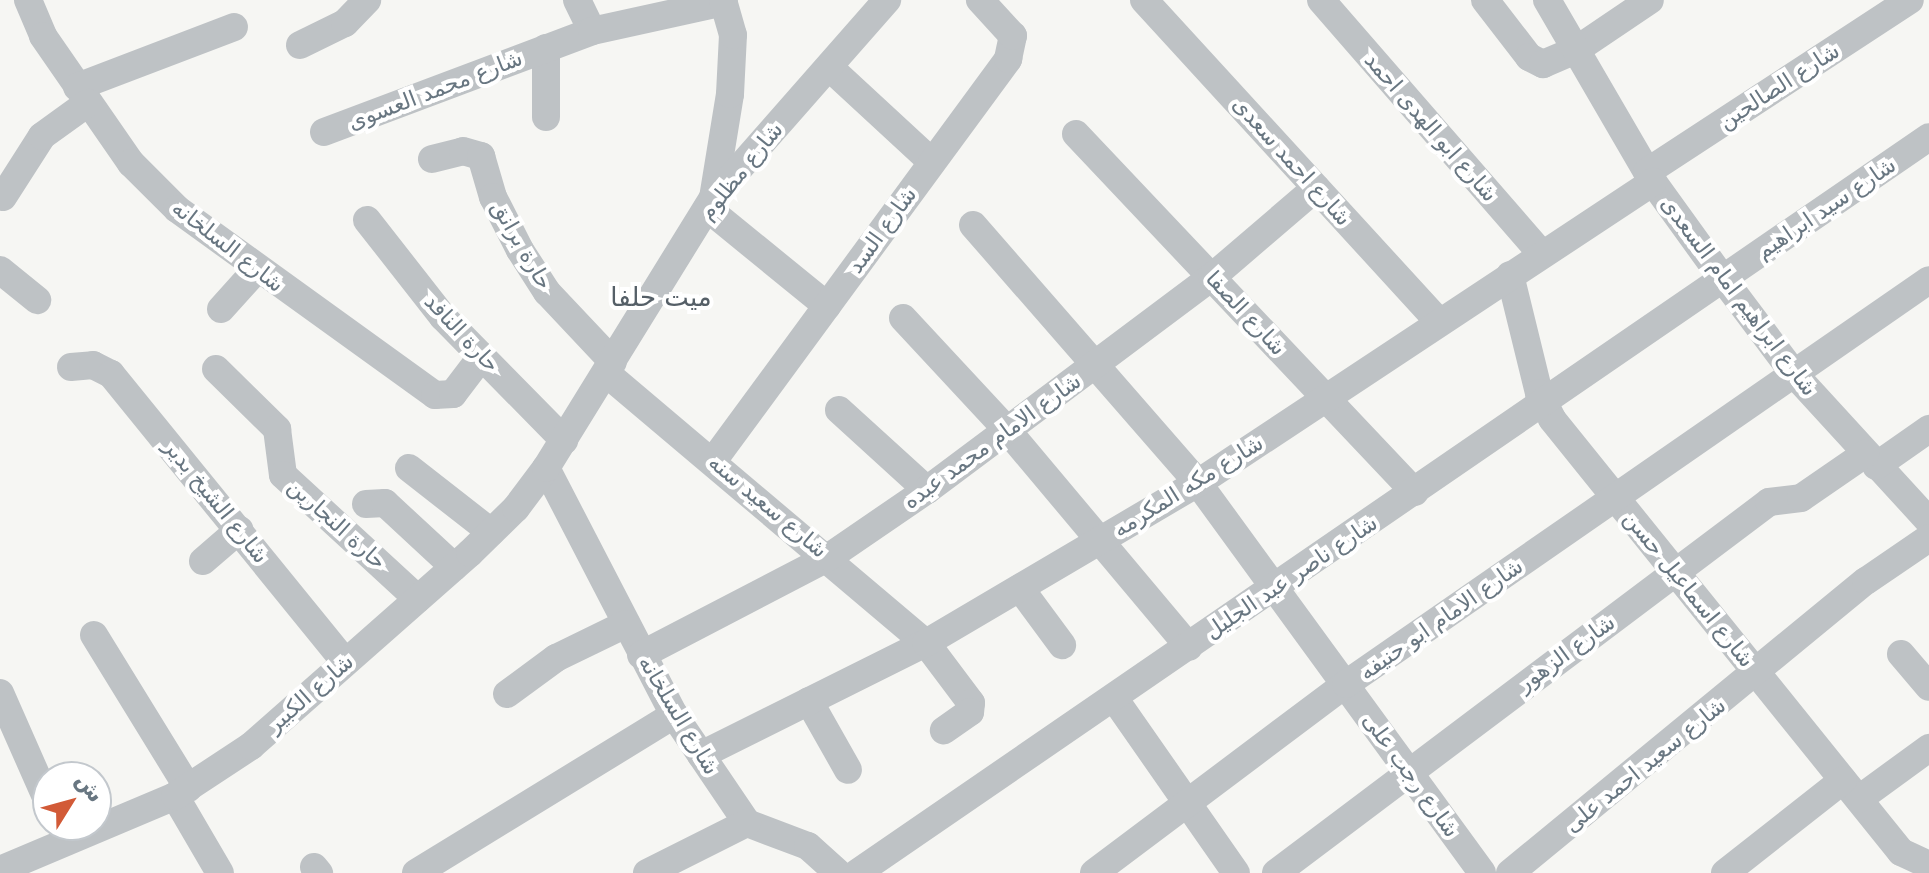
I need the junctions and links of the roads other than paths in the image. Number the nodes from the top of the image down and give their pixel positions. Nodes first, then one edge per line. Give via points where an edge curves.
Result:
1 (28, 0) edge
2 (367, 0) edge
3 (577, 0) edge
4 (887, 0) edge
5 (980, 0) edge
6 (1144, 0) edge
7 (1321, 0) edge
8 (1485, 0) edge
9 (1547, 0) edge
10 (1650, 0) edge
11 (1910, 0) edge
12 (724, 1) edge
13 (234, 27) dead end
14 (592, 31) junction
15 (300, 45) dead end
16 (546, 48) junction
17 (1576, 50) junction
18 (829, 67) junction
19 (82, 95) junction
20 (546, 117) dead end
21 (324, 132) dead end
22 (1076, 134) dead end
23 (1929, 137) edge
24 (432, 159) dead end
25 (932, 162) junction
26 (1650, 177) junction
27 (1316, 188) junction
28 (3, 197) dead end
29 (710, 203) junction
30 (367, 220) dead end
31 (973, 225) dead end
32 (1542, 254) junction
33 (257, 269) junction
34 (0, 270) edge
35 (1510, 275) junction
36 (1212, 277) junction
37 (1723, 279) junction
38 (1929, 280) edge
39 (37, 300) dead end
40 (827, 306) junction
41 (221, 309) dead end
42 (903, 318) dead end
43 (1439, 322) junction
44 (482, 356) junction
45 (1097, 363) junction
46 (71, 367) dead end
47 (610, 367) junction
48 (216, 369) dead end
49 (1795, 375) junction
50 (1326, 398) junction
51 (1543, 403) junction
52 (839, 410) dead end
53 (1929, 429) edge
54 (1007, 430) junction
55 (564, 440) junction
56 (1871, 460) junction
57 (713, 461) junction
58 (409, 468) dead end
59 (546, 468) junction
60 (1198, 483) junction
61 (927, 490) junction
62 (1415, 492) junction
63 (1616, 498) junction
64 (366, 504) dead end
65 (1929, 521) edge
66 (239, 530) junction
67 (491, 532) junction
68 (1929, 538) edge
69 (1101, 541) junction
70 (829, 557) junction
71 (203, 561) dead end
72 (454, 567) junction
73 (1675, 572) junction
74 (1020, 588) junction
75 (1276, 588) junction
76 (418, 599) junction
77 (626, 624) junction
78 (94, 635) dead end
79 (926, 643) junction
80 (1062, 645) dead end
81 (1189, 647) junction
82 (1901, 654) dead end
83 (641, 655) junction
84 (345, 662) junction
85 (1758, 674) junction
86 (1346, 684) junction
87 (1929, 687) edge
88 (0, 693) edge
89 (507, 694) dead end
90 (1114, 698) junction
91 (809, 701) junction
92 (674, 715) junction
93 (944, 730) dead end
94 (1929, 748) edge
95 (701, 755) junction
96 (32, 766) edge
97 (848, 770) dead end
98 (1408, 770) junction
99 (1851, 790) junction
100 (182, 792) junction
101 (1188, 803) junction
102 (112, 817) edge
103 (747, 823) junction
104 (52, 841) edge
105 (1920, 867) edge
106 (0, 870) edge
107 (220, 873) edge
108 (416, 873) edge
109 (647, 873) edge
110 (838, 873) edge
111 (857, 873) edge
112 (1094, 873) edge
113 (1236, 873) edge
114 (1276, 873) edge
115 (1482, 873) edge
116 (1510, 873) edge
117 (1725, 873) edge

1 - 19 street, شارع السلخانه via 43,36
2 - 15 street via 345,23
3 - 14 street
4 - 18 street, شارع مظلوم
5 - 25 street, شارع السد via 1013,36 1013,48
6 - 27 street, شارع احمد سعدى
7 - 32 street, شارع ابو الهدى احمد
8 - 17 street via 1536,63
9 - 17 street, شارع ابراهيم امام السعدى
10 - 17 street
11 - 26 street, شارع الصالحين
12 - 14 street, شارع محمد العسوى
12 - 29 street via 733,35 731,79
13 - 19 street
14 - 16 street, شارع محمد العسوى
16 - 20 street, شارع محمد العسوى
16 - 21 street, شارع محمد العسوى
17 - 26 street, شارع ابراهيم امام السعدى
18 - 25 street
18 - 29 street, شارع مظلوم
19 - 28 street via 42,136
19 - 33 street, شارع السلخانه via 131,163 177,209
22 - 36 street, شارع الصفا
23 - 37 street, شارع سيد ابراهيم
24 - 47 street, حارة برانق via 463,151 481,156 493,197 520,250 547,292
25 - 40 street, شارع السد
26 - 32 street, شارع مكه المكرمه
26 - 37 street, شارع ابراهيم امام السعدى
27 - 36 street, شارع الامام محمد عبده
27 - 43 street, شارع احمد سعدى
29 - 40 street
29 - 47 street, شارع مظلوم
30 - 44 street, حارة النافد via 443,317
31 - 45 street, شارع رجب على
32 - 35 street, شارع مكه المكرمه
33 - 41 street
33 - 44 street, شارع السلخانه via 435,395 453,394
34 - 39 street
35 - 43 street, شارع مكه المكرمه
35 - 51 street, شارع اسماعيل حسن
36 - 45 street, شارع الامام محمد عبده
36 - 50 street, شارع الصفا
37 - 49 street, شارع ابراهيم امام السعدى
37 - 51 street, شارع ناصر عبد الجليل
38 - 49 street, شارع الامام ابو حنيفه
40 - 57 street, شارع السد
42 - 54 street
43 - 50 street, شارع مكه المكرمه
44 - 55 street, حارة النافد
45 - 54 street, شارع الامام محمد عبده
45 - 60 street, شارع رجب على
46 - 66 street, شارع الشيخ بدير via 93,365 111,374
47 - 55 street, شارع مظلوم
47 - 57 street, شارع سعيد سنه
48 - 76 street, حارة النجارين via 277,429 283,475
49 - 56 street, شارع ابراهيم امام السعدى
49 - 63 street, شارع الامام ابو حنيفه
50 - 60 street, شارع مكه المكرمه
50 - 62 street, شارع الصفا
51 - 62 street, شارع ناصر عبد الجليل
51 - 63 street, شارع اسماعيل حسن
52 - 61 street
53 - 56 street, شارع الزهور
54 - 61 street, شارع الامام محمد عبده
54 - 69 street
55 - 59 street, شارع الكبير
56 - 65 street, شارع ابراهيم امام السعدى
56 - 73 street, شارع الزهور via 1801,498 1769,502
57 - 70 street, شارع سعيد سنه
58 - 67 street
59 - 67 street, شارع الكبير
59 - 77 street, شارع السلخانه
60 - 69 street, شارع مكه المكرمه
60 - 75 street, شارع رجب على
61 - 70 street, شارع الامام محمد عبده
62 - 75 street, شارع ناصر عبد الجليل
63 - 73 street, شارع اسماعيل حسن
63 - 86 street, شارع الامام ابو حنيفه
64 - 72 street via 385,503
66 - 71 street
66 - 84 street, شارع الشيخ بدير
67 - 72 street, شارع الكبير
68 - 85 street, شارع سعيد احمد على via 1866,581
69 - 74 street, شارع مكه المكرمه
69 - 81 street
70 - 79 street, شارع سعيد سنه
70 - 83 street, شارع الامام محمد عبده
72 - 76 street, شارع الكبير
73 - 85 street, شارع اسماعيل حسن
73 - 98 street, شارع الزهور
74 - 79 street, شارع مكه المكرمه
74 - 80 street
75 - 81 street, شارع ناصر عبد الجليل
75 - 86 street, شارع رجب على
76 - 84 street, شارع الكبير
77 - 83 street, شارع السلخانه
77 - 89 street via 556,658
78 - 100 street
79 - 91 street, شارع مكه المكرمه
79 - 93 street, شارع سعيد سنه via 971,703 970,712
81 - 90 street, شارع ناصر عبد الجليل
82 - 87 street
83 - 92 street, شارع السلخانه
84 - 100 street, شارع الكبير via 251,746
85 - 99 street, شارع اسماعيل حسن
85 - 116 street, شارع سعيد احمد على
86 - 98 street, شارع رجب على
86 - 101 street, شارع الامام ابو حنيفه
88 - 96 street
90 - 101 street
90 - 111 street, شارع ناصر عبد الجليل
91 - 95 street, شارع مكه المكرمه
91 - 97 street
92 - 95 street, شارع السلخانه
92 - 108 street
94 - 99 street
95 - 103 street, شارع السلخانه
98 - 114 street, شارع الزهور
98 - 115 street, شارع رجب على
99 - 105 street, شارع اسماعيل حسن via 1901,852
99 - 117 street
100 - 102 street, شارع الكبير
100 - 107 street
101 - 112 street, شارع الامام ابو حنيفه
101 - 113 street
103 - 109 street
103 - 110 street via 808,846
104 - 106 street, شارع الكبير

